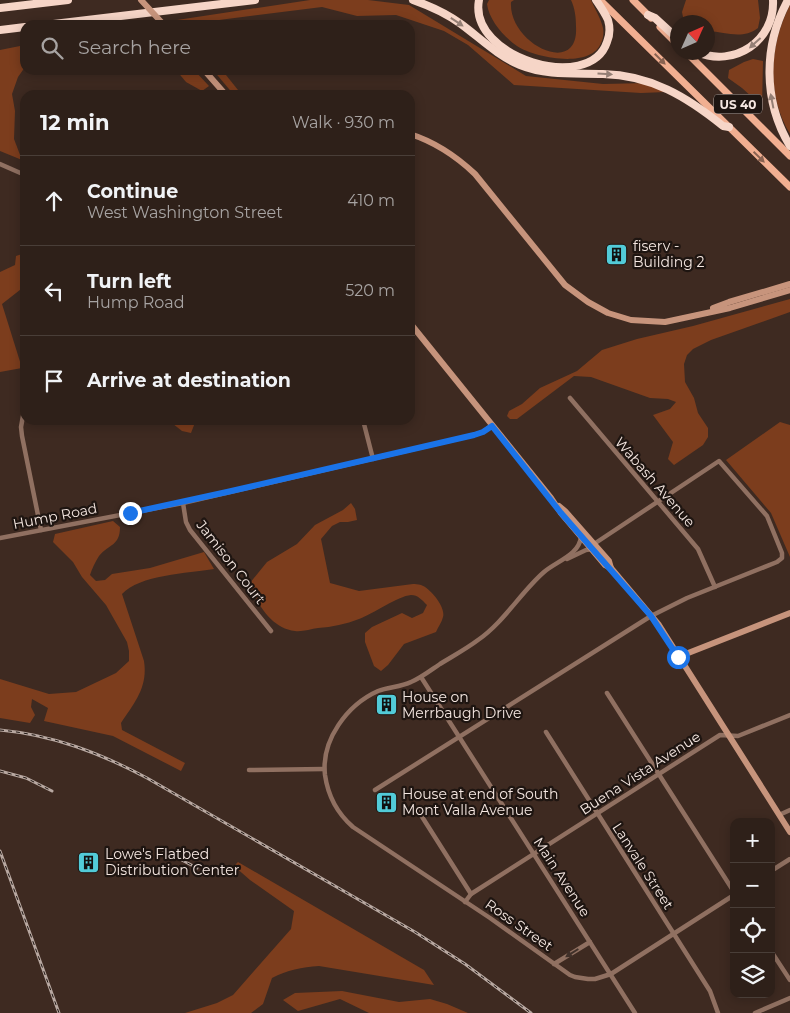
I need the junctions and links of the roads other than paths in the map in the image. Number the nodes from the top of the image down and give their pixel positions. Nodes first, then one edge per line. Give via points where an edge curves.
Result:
1 (68, 0) edge
2 (141, 0) edge
3 (254, 0) edge
4 (414, 0) edge
5 (479, 0) edge
6 (596, 0) edge
7 (600, 0) edge
8 (633, 0) edge
9 (773, 0) edge
10 (788, 0) edge
11 (0, 8) edge
12 (648, 15) junction
13 (87, 20) edge
14 (159, 20) edge
15 (20, 28) edge
16 (0, 30) edge
17 (670, 32) edge
18 (670, 36) edge
19 (715, 56) edge
20 (694, 60) edge
21 (208, 75) edge
22 (222, 90) edge
23 (729, 128) junction
24 (415, 136) edge
25 (790, 146) edge
26 (790, 156) edge
27 (0, 164) edge
28 (20, 173) edge
29 (790, 187) edge
30 (790, 284) edge
31 (790, 290) edge
32 (697, 315) junction
33 (415, 329) edge
34 (570, 398) dead end
35 (21, 425) edge
36 (364, 425) edge
37 (492, 426) junction
38 (373, 459) junction
39 (183, 502) junction
40 (657, 502) junction
41 (554, 503) junction
42 (41, 530) junction
43 (581, 537) junction
44 (0, 538) edge
45 (593, 546) junction
46 (561, 561) junction
47 (715, 587) junction
48 (790, 613) edge
49 (651, 616) junction
50 (271, 631) dead end
51 (678, 657) junction
52 (421, 677) junction
53 (607, 693) dead end
54 (790, 715) edge
55 (546, 732) dead end
56 (729, 735) junction
57 (459, 737) junction
58 (324, 769) junction
59 (249, 770) dead end
60 (659, 774) junction
61 (375, 790) dead end
62 (790, 810) edge
63 (419, 812) dead end
64 (597, 814) junction
65 (779, 814) junction
66 (790, 832) edge
67 (534, 854) junction
68 (790, 859) edge
69 (775, 868) edge
70 (730, 887) edge
71 (471, 894) junction
72 (730, 896) edge
73 (465, 902) junction
74 (673, 934) junction
75 (590, 942) junction
76 (772, 953) edge
77 (554, 964) junction
78 (611, 974) junction
79 (790, 980) edge
80 (790, 998) edge
81 (635, 1013) edge
82 (718, 1013) edge
83 (755, 1013) edge

1 - 11 highway
2 - 14 street, bridge
3 - 13 highway
4 -> 23 highway via 445,14 520,65 549,72 605,74 646,80 679,94
5 - 6 highway via 481,25 492,39 512,54 529,61 566,67 588,63 597,58 607,45 610,36 608,19
7 -> 23 main road, US 40
8 - 12 main road
9 -> 19 highway via 768,27 754,45 736,55
25 -> 10 highway via 773,108 769,71 773,37
12 - 17 highway
12 - 18 main road
15 - 16 highway
20 - 26 main road, US 40
21 - 22 street
23 -> 29 main road, US 40
24 - 32 street via 446,151 465,165 555,274 588,302 631,320 665,322
27 - 28 street
30 - 32 street
31 - 32 street
33 - 37 street
34 - 40 street, Wabash Avenue
35 - 42 street
36 - 38 street
37 - 38 street, Hump Road via 474,435
37 - 41 street
38 - 39 street, Hump Road
39 - 42 street, Hump Road
39 - 50 street, Jamison Court via 190,530
40 - 45 street
40 - 47 street, Wabash Avenue via 698,549
40 - 47 street via 719,461 767,516 782,558
41 - 43 street
41 - 45 street via 565,511
42 - 44 street, Hump Road
43 - 45 street
43 - 46 street via 577,548
45 - 46 street
45 - 49 street via 605,565
46 - 52 street via 544,572 485,634
47 - 49 street
48 - 51 street
49 - 51 street
49 - 57 street
51 - 56 street
52 - 57 street, Main Avenue
52 - 58 street via 378,692 346,714 331,739
53 - 60 street
54 - 56 street, Buena Vista Avenue via 738,736
55 - 64 street, Lanvale Street
56 - 60 street, Buena Vista Avenue via 720,735
56 - 65 street
57 - 61 street
57 - 67 street, Main Avenue
58 - 59 street
58 - 73 street, Ross Street via 331,798 345,820
60 - 64 street, Buena Vista Avenue
60 - 70 street
62 - 65 street
63 - 71 street
64 - 67 street, Buena Vista Avenue
64 - 74 street, Lanvale Street
65 - 66 street
67 - 71 street, Buena Vista Avenue
67 - 75 street, Main Avenue
68 - 69 street
71 - 73 street, Buena Vista Avenue
72 - 74 street, Ross Street
73 - 77 street, Ross Street
74 - 78 street, Ross Street
74 - 82 street, Lanvale Street via 710,991
75 -> 77 street
75 - 78 street, Main Avenue
76 - 79 street
77 - 78 street, Ross Street via 581,979
78 - 81 street, Main Avenue
80 - 83 street

